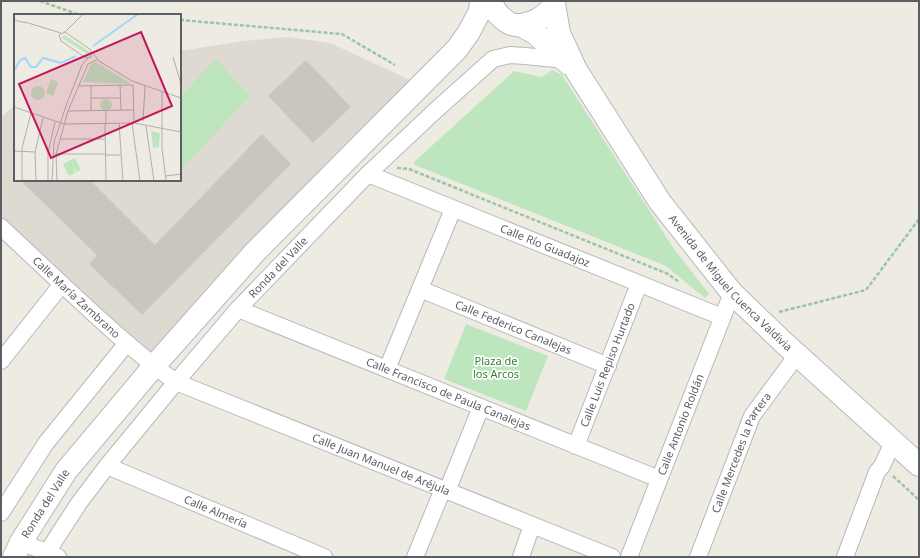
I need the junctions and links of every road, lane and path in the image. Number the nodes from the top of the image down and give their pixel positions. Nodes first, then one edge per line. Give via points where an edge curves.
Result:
1 (40, 1) edge
2 (481, 1) edge
3 (490, 1) edge
4 (554, 2) edge
5 (77, 14) edge
6 (181, 20) edge
7 (517, 25) junction
8 (457, 49) junction
9 (395, 65) dead end
10 (570, 65) junction
11 (373, 170) junction
12 (453, 209) junction
13 (919, 219) edge
14 (1, 227) edge
15 (680, 283) dead end
16 (62, 284) junction
17 (639, 284) junction
18 (420, 289) junction
19 (732, 293) junction
20 (238, 309) junction
21 (722, 317) junction
22 (757, 318) junction
23 (126, 343) junction
24 (797, 355) junction
25 (1, 361) edge
26 (154, 366) junction
27 (608, 366) junction
28 (387, 369) junction
29 (176, 382) junction
30 (481, 407) junction
31 (893, 442) junction
32 (576, 446) junction
33 (919, 465) edge
34 (107, 466) junction
35 (882, 466) junction
36 (659, 479) junction
37 (445, 490) junction
38 (919, 500) edge
39 (1, 513) edge
40 (532, 525) junction
41 (18, 549) edge
42 (50, 555) edge
43 (324, 557) edge
44 (415, 557) edge
45 (522, 557) edge
46 (612, 557) edge
47 (629, 557) edge
48 (698, 557) edge
49 (845, 557) edge

1 - 5 path
2 - 8 street, Ronda del Valle via 480,11 470,32
3 - 7 street, Avenida de Miguel Cuenca Valdivia via 498,15
4 - 7 street, Ronda del Valle via 547,14 534,22
4 - 10 street, Avenida de Miguel Cuenca Valdivia via 559,33
6 - 9 path via 342,34
7 - 8 street, Ronda del Valle via 497,26 483,31
7 - 10 street, Avenida de Miguel Cuenca Valdivia via 535,34
8 - 26 street, Ronda del Valle via 255,252
10 - 11 street, Ronda del Valle via 525,56 510,55 493,59
10 - 19 street, Avenida de Miguel Cuenca Valdivia via 660,202
11 - 12 street, Calle Río Guadajoz
11 - 15 path via 409,169 668,274
11 - 20 street, Ronda del Valle
12 - 17 street, Calle Río Guadajoz
12 - 18 street
13 - 22 path via 866,290
14 - 16 street, Calle María Zambrano
16 - 23 street, Calle María Zambrano
16 - 25 street
17 - 21 street, Calle Río Guadajoz
17 - 27 street, Calle Luis Repiso Hurtado
18 - 27 street, Calle Federico Canalejas
18 - 28 street
19 - 21 street, Calle Antonio Roldán
19 - 22 street, Avenida de Miguel Cuenca Valdivia
20 - 28 street, Calle Francisco de Paula Canalejas
20 - 29 street, Ronda del Valle
21 - 36 street, Calle Antonio Roldán
22 - 24 street, Avenida de Miguel Cuenca Valdivia
23 - 26 street, Calle María Zambrano
23 - 39 street via 46,443
24 - 31 street, Avenida de Miguel Cuenca Valdivia
24 - 48 street, Calle Mercedes la Partera via 752,416
26 - 29 street, Calle Juan Manuel de Aréjula
26 - 41 street, Ronda del Valle via 66,471
27 - 32 street, Calle Luis Repiso Hurtado
28 - 30 street, Calle Francisco de Paula Canalejas
29 - 34 street, Ronda del Valle
29 - 37 street, Calle Juan Manuel de Aréjula
30 - 32 street, Calle Francisco de Paula Canalejas
30 - 37 street
31 - 33 street, Avenida de Miguel Cuenca Valdivia
31 - 35 street
32 - 36 street, Calle Francisco de Paula Canalejas
34 - 42 street, Ronda del Valle via 79,503
34 - 43 street, Calle Almería
35 - 38 path
35 - 49 street via 877,472
36 - 47 street, Calle Antonio Roldán
37 - 40 street, Calle Juan Manuel de Aréjula
37 - 44 street
40 - 45 street
40 - 46 street, Calle Juan Manuel de Aréjula
41 - 42 street

